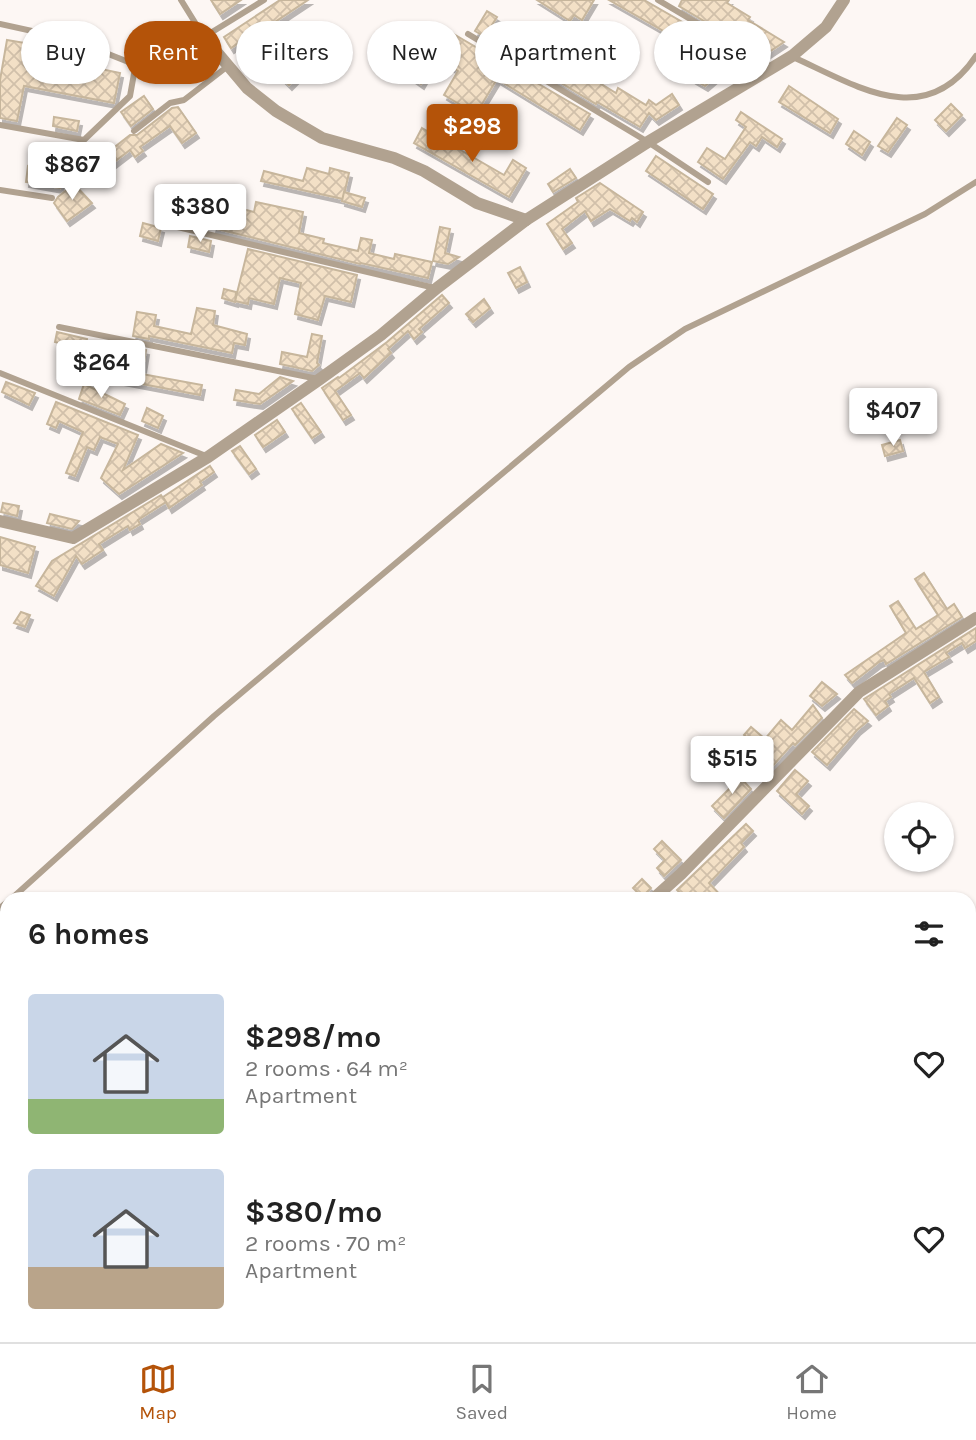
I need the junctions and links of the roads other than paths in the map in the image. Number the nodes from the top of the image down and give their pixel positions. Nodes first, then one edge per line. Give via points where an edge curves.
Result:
1 (181, 0) edge
2 (264, 0) edge
3 (658, 0) edge
4 (844, 0) edge
5 (194, 21) edge
6 (694, 21) edge
7 (0, 24) edge
8 (222, 26) edge
9 (468, 34) dead end
10 (976, 55) edge
11 (792, 56) junction
12 (222, 59) edge
13 (228, 66) junction
14 (771, 66) edge
15 (742, 84) edge
16 (0, 125) edge
17 (134, 131) dead end
18 (649, 142) junction
19 (708, 182) dead end
20 (976, 182) edge
21 (0, 190) edge
22 (52, 198) dead end
23 (526, 220) junction
24 (165, 224) dead end
25 (437, 288) junction
26 (59, 327) dead end
27 (0, 373) edge
28 (320, 379) junction
29 (208, 457) junction
30 (0, 521) edge
31 (976, 618) edge
32 (18, 892) edge
33 (661, 892) edge

1 - 5 lane
2 - 8 lane
3 - 6 lane
4 - 11 street via 826,27
7 - 16 lane via 73,40 135,68 130,96 84,140
9 - 18 lane
10 - 11 lane via 954,83 914,97 871,93
11 - 14 street
12 - 13 street
13 - 17 lane
13 - 23 street via 276,111 322,138 394,158 477,203
15 - 18 street
18 - 19 lane
18 - 23 street
20 - 32 lane via 925,214 685,329 629,367 214,716
21 - 22 lane
23 - 25 street
24 - 25 lane
25 - 28 street
26 - 28 lane
27 - 29 lane
28 - 29 street
29 - 30 street via 73,538
31 - 33 street via 859,692

